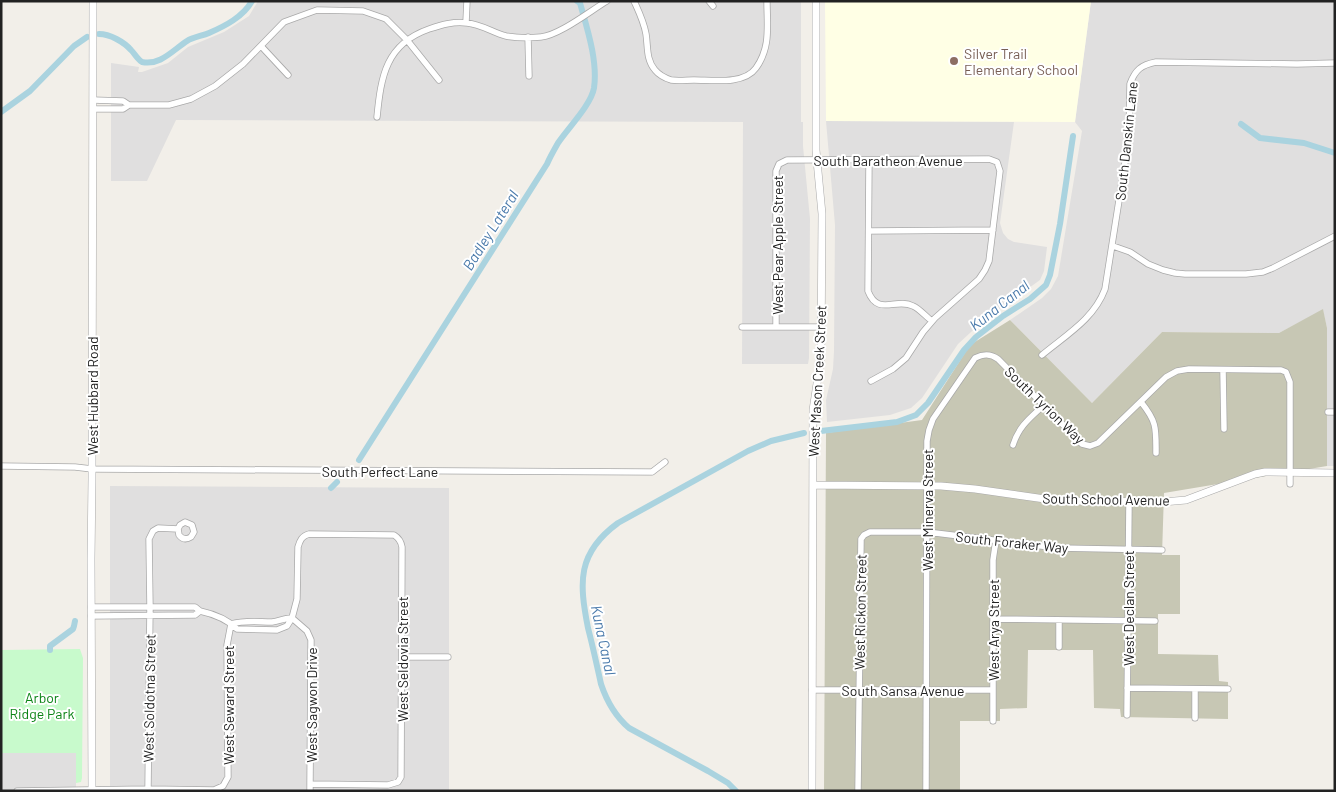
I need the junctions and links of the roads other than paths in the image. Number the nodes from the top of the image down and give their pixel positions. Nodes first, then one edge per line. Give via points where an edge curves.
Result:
1 (93, 1) edge
2 (467, 1) edge
3 (607, 1) edge
4 (634, 1) edge
5 (767, 1) edge
6 (816, 1) edge
7 (466, 22) junction
8 (528, 37) junction
9 (407, 40) junction
10 (261, 46) junction
11 (1335, 63) edge
12 (288, 75) dead end
13 (529, 76) dead end
14 (439, 80) dead end
15 (93, 100) junction
16 (129, 105) junction
17 (93, 109) junction
18 (377, 117) dead end
19 (817, 160) junction
20 (868, 160) junction
21 (780, 164) joint
22 (868, 230) junction
23 (993, 230) junction
24 (1335, 236) edge
25 (1113, 246) junction
26 (932, 321) junction
27 (821, 326) junction
28 (742, 327) dead end
29 (776, 327) junction
30 (988, 354) joint
31 (1042, 355) dead end
32 (1223, 370) junction
33 (871, 381) dead end
34 (1141, 402) junction
35 (1044, 405) junction
36 (1328, 412) dead end
37 (1335, 412) edge
38 (1224, 429) dead end
39 (1013, 445) dead end
40 (1156, 453) dead end
41 (665, 462) dead end
42 (1, 466) edge
43 (92, 469) junction
44 (1290, 473) junction
45 (1335, 473) edge
46 (1290, 484) dead end
47 (813, 485) junction
48 (927, 486) junction
49 (1128, 502) junction
50 (178, 529) dead end
51 (926, 532) junction
52 (864, 535) joint
53 (996, 540) junction
54 (1128, 549) junction
55 (1162, 550) dead end
56 (91, 606) junction
57 (150, 607) junction
58 (200, 611) junction
59 (91, 616) junction
60 (150, 616) junction
61 (292, 618) junction
62 (993, 619) junction
63 (1059, 620) junction
64 (1128, 621) junction
65 (1155, 621) dead end
66 (231, 624) junction
67 (1059, 648) dead end
68 (402, 657) junction
69 (448, 657) dead end
70 (1128, 688) junction
71 (1195, 688) junction
72 (1228, 688) dead end
73 (812, 690) junction
74 (859, 690) junction
75 (926, 690) junction
76 (993, 690) junction
77 (1127, 715) dead end
78 (1195, 718) dead end
79 (993, 721) dead end
80 (310, 788) edge
81 (148, 789) junction
82 (92, 790) edge
83 (17, 791) edge
84 (812, 791) edge
85 (858, 791) edge
86 (926, 791) edge

1 - 15 street, West Hubbard Road
2 - 7 street
3 - 8 street via 562,29 543,37
4 - 5 street via 646,34 648,58 660,75 672,80 731,80 755,70 762,59 767,44
6 - 19 street, West Mason Creek Street
7 - 8 street via 506,36
7 - 9 street via 438,26
8 - 13 street
9 - 10 street via 386,19 363,11 316,10 284,22
9 - 14 street
9 - 18 street via 394,53 385,70
10 - 12 street
10 - 16 street via 215,86 191,99 169,105
11 - 25 street, South Danskin Lane via 1156,62 1138,69 1130,84 1129,138
15 - 16 street via 123,101
15 - 17 street, West Hubbard Road
16 - 17 street via 123,109
17 - 43 street, West Hubbard Road
19 - 20 street, South Baratheon Avenue
19 - 21 street, South Baratheon Avenue via 787,160
19 - 27 street, West Mason Creek Street via 822,214
20 - 22 street
20 - 23 street, South Baratheon Avenue via 989,159 997,162 1000,171
21 - 29 street, West Pear Apple Street via 776,171
22 - 23 street
22 - 26 street via 868,291 871,300 879,304 913,306
23 - 26 street via 989,261 979,279
24 - 25 street via 1255,274 1175,273 1148,264
25 - 31 street, South Danskin Lane via 1107,282 1096,307
26 - 33 street via 906,358
27 - 29 street
27 - 47 street, West Mason Creek Street via 821,357 813,410
28 - 29 street
30 - 35 street, South Tyrion Way via 998,359
30 - 48 street, West Minerva Street via 975,358 933,419 927,441
32 - 34 street, South Tyrion Way via 1177,371 1166,377
32 - 38 street
32 - 44 street, South Tyrion Way via 1277,369 1286,372 1290,382
34 - 35 street, South Tyrion Way via 1098,444 1090,446 1082,444
34 - 40 street via 1154,421
35 - 39 street via 1021,428
36 - 37 street
41 - 43 street, South Perfect Lane via 652,472
42 - 43 street, South Perfect Lane
43 - 56 street, West Hubbard Road
44 - 45 street, South School Avenue
44 - 46 street
44 - 49 street, South School Avenue via 1255,474 1186,500
47 - 48 street, South School Avenue
47 - 73 street, West Mason Creek Street
48 - 49 street, South School Avenue via 1045,499
48 - 51 street, West Minerva Street
49 - 54 street, West Declan Street
50 - 57 street, West Soldotna Street via 158,528 150,539
51 - 52 street, South Foraker Way via 870,532
51 - 53 street, South Foraker Way
51 - 75 street, West Minerva Street
52 - 74 street, West Rickon Street via 861,540
53 - 54 street, South Foraker Way via 1058,548
53 - 62 street, West Arya Street
54 - 55 street, South Foraker Way
54 - 64 street, West Declan Street
56 - 57 street
56 - 59 street, West Hubbard Road
57 - 58 street via 195,607
57 - 60 street, West Soldotna Street
58 - 60 street via 195,615
58 - 66 street
59 - 60 street
59 - 82 street, West Hubbard Road
60 - 81 street, West Soldotna Street
61 - 66 street via 287,626 277,630 237,630
61 - 68 street, West Seldovia Street via 298,599 298,547 301,538 309,534 389,534 398,537 402,547
61 - 80 street, West Sagwon Drive via 307,631 311,640
62 - 63 street
62 - 76 street, West Arya Street
63 - 64 street
63 - 67 street
64 - 65 street
64 - 70 street, West Declan Street
66 - 81 street, West Seward Street via 227,645 228,778 223,786 214,790
68 - 69 street
68 - 80 street, West Seldovia Street via 402,770 398,782
70 - 71 street
70 - 77 street, West Declan Street
71 - 72 street
71 - 78 street
73 - 74 street, South Sansa Avenue
73 - 84 street, West Mason Creek Street
74 - 75 street, South Sansa Avenue
74 - 85 street, West Rickon Street
75 - 76 street, South Sansa Avenue
75 - 86 street, West Minerva Street
76 - 79 street, West Arya Street
81 - 82 street
82 - 83 street

